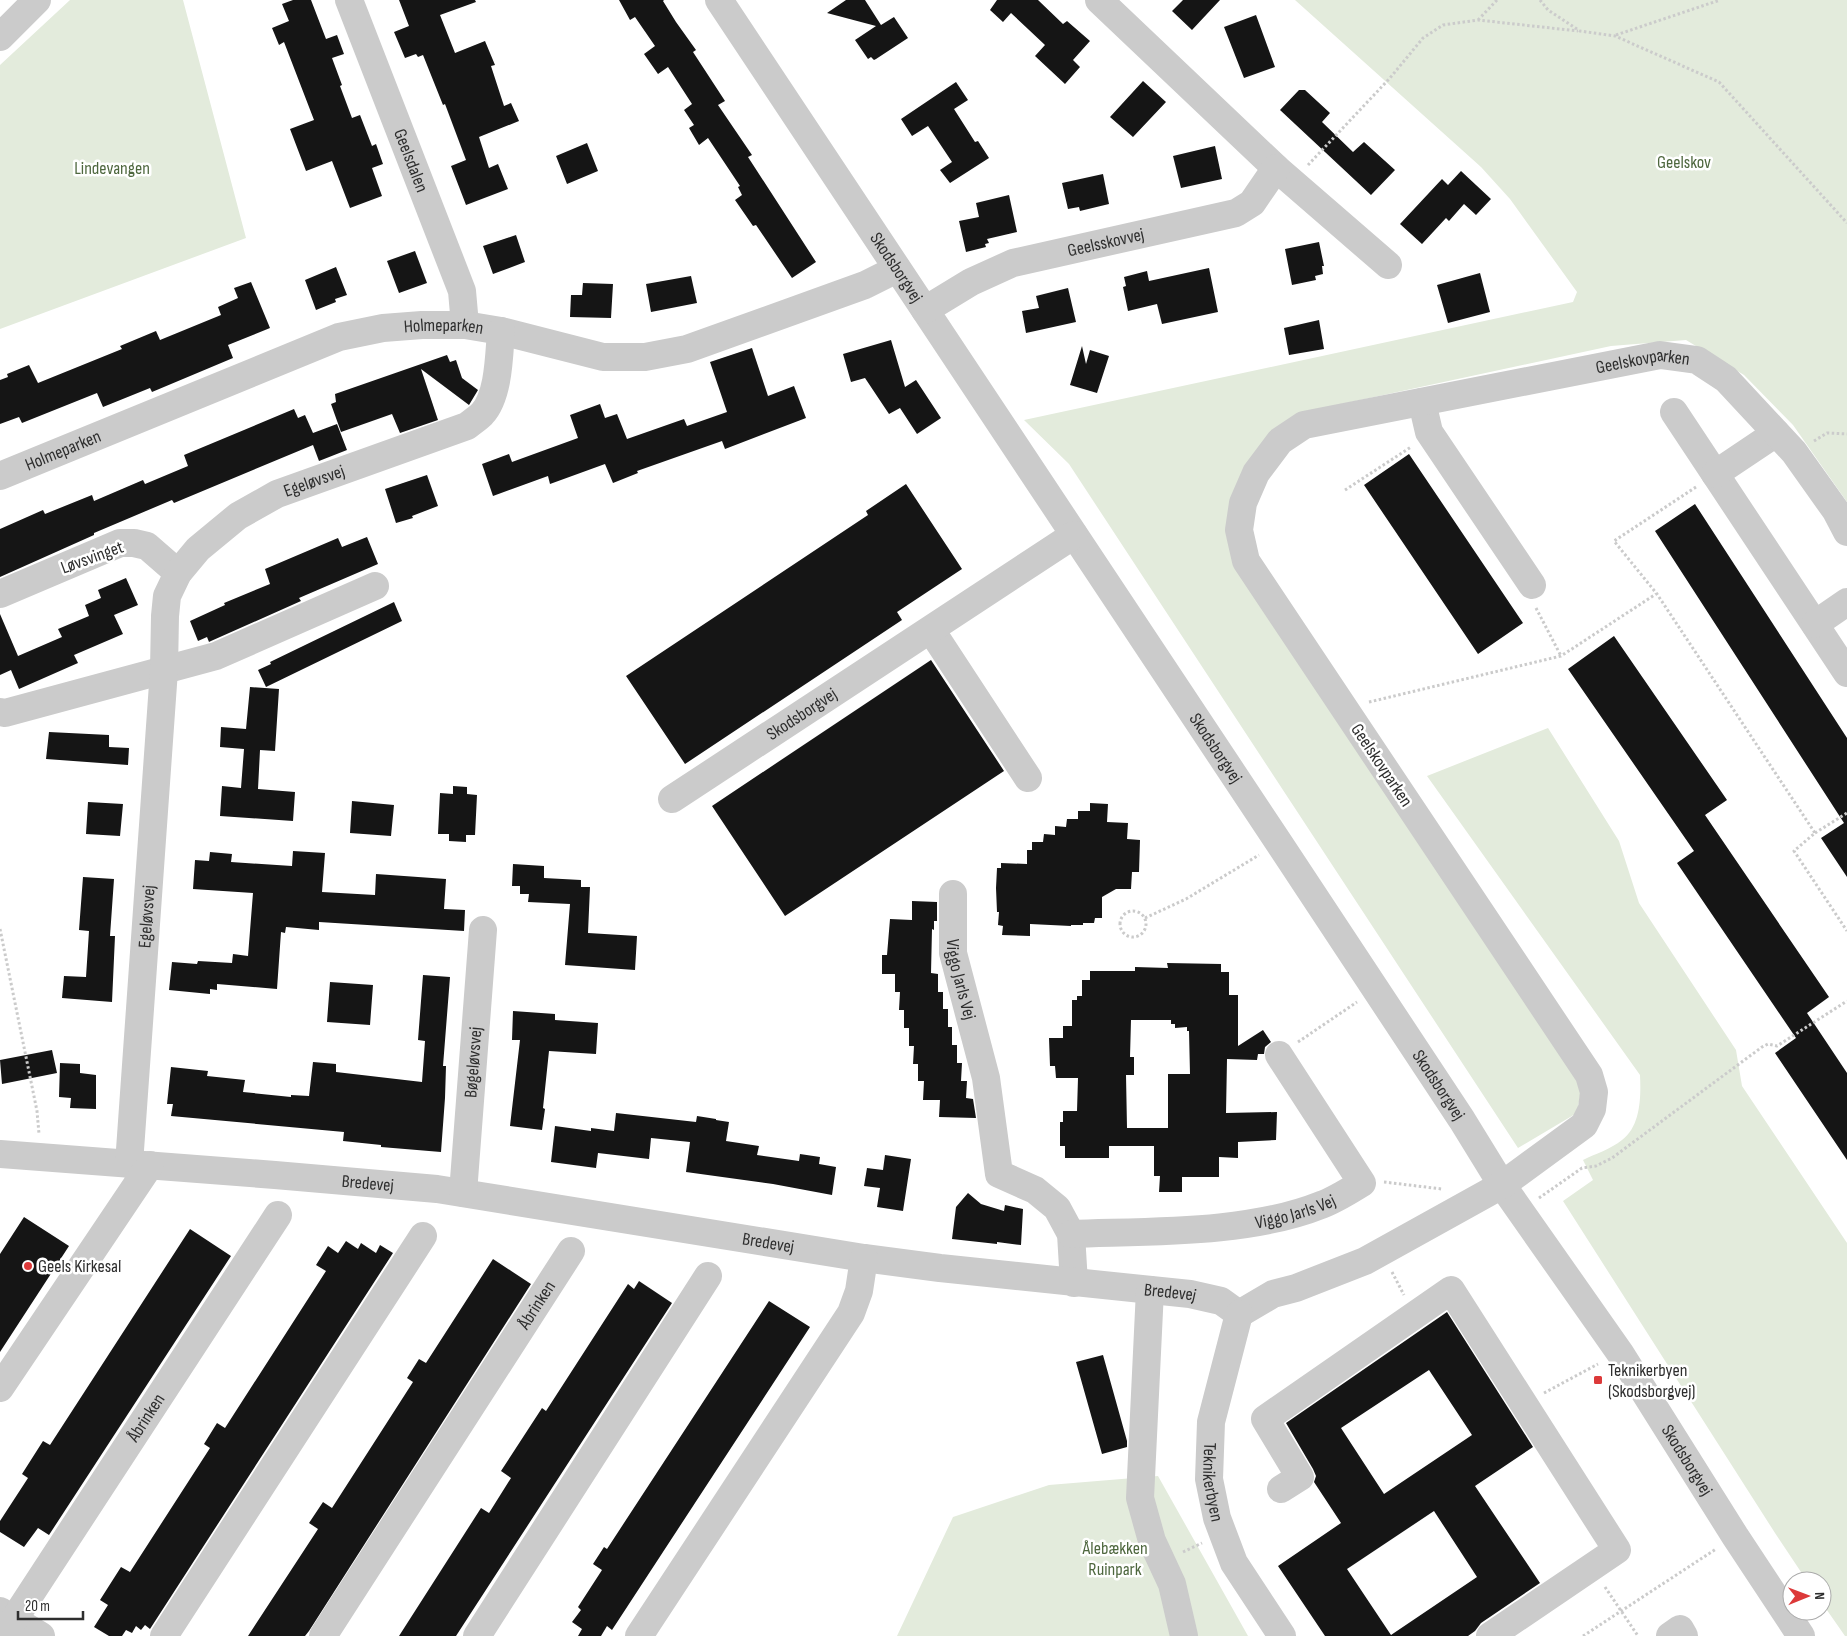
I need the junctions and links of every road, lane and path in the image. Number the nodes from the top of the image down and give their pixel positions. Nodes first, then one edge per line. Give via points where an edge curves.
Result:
1 (37, 0) edge
2 (349, 0) edge
3 (719, 0) edge
4 (1100, 0) edge
5 (1497, 0) edge
6 (1540, 0) edge
7 (1720, 0) edge
8 (1478, 20) junction
9 (1580, 31) junction
10 (1615, 36) junction
11 (0, 37) edge
12 (1284, 175) junction
13 (1847, 223) edge
14 (1388, 265) dead end
15 (897, 269) junction
16 (925, 310) junction
17 (465, 325) junction
18 (502, 331) junction
19 (1422, 402) junction
20 (1674, 412) dead end
21 (1847, 434) edge
22 (1785, 443) junction
23 (1715, 474) junction
24 (0, 476) edge
25 (1847, 532) edge
26 (1074, 535) junction
27 (178, 573) junction
28 (1532, 584) dead end
29 (376, 586) dead end
30 (0, 594) edge
31 (1656, 594) junction
32 (1847, 602) edge
33 (1815, 624) junction
34 (931, 630) junction
35 (164, 670) junction
36 (1847, 673) edge
37 (1344, 708) junction
38 (0, 712) edge
39 (1028, 778) dead end
40 (672, 799) dead end
41 (1847, 813) edge
42 (1815, 833) junction
43 (1279, 843) junction
44 (953, 894) dead end
45 (1145, 918) junction
46 (0, 929) edge
47 (483, 930) dead end
48 (1847, 931) edge
49 (1376, 990) junction
50 (1847, 1002) edge
51 (1278, 1055) joint
52 (0, 1154) edge
53 (41, 1157) junction
54 (139, 1164) junction
55 (1362, 1184) junction
56 (1502, 1185) junction
57 (1446, 1190) dead end
58 (463, 1193) junction
59 (1520, 1212) junction
60 (278, 1215) dead end
61 (1071, 1234) junction
62 (423, 1236) dead end
63 (571, 1251) dead end
64 (1382, 1252) junction
65 (864, 1258) junction
66 (708, 1276) dead end
67 (1074, 1282) junction
68 (1150, 1290) junction
69 (1239, 1314) junction
70 (1415, 1315) junction
71 (1620, 1353) junction
72 (0, 1388) edge
73 (1524, 1404) junction
74 (1281, 1489) dead end
75 (1222, 1533) junction
76 (1735, 1536) junction
77 (1162, 1562) junction
78 (1592, 1568) junction
79 (1620, 1611) junction
80 (6, 1622) edge
81 (41, 1636) edge
82 (164, 1636) edge
83 (323, 1636) edge
84 (476, 1636) edge
85 (639, 1636) edge
86 (1184, 1636) edge
87 (1282, 1636) edge
88 (1490, 1636) edge
89 (1583, 1636) edge
90 (1638, 1636) edge
91 (1670, 1636) edge
92 (1684, 1636) edge
93 (1801, 1636) edge

1 - 11 street
2 - 17 street, Geelsdalen via 462,291
3 - 15 street, Skodsborgvej
4 - 12 street
5 - 8 path
6 - 9 path via 1548,10
7 - 10 path
8 - 9 path
8 - 12 path via 1444,25 1423,38 1390,78
9 - 10 path
10 - 13 path via 1719,82
12 - 14 street
12 - 16 street, Geelsskovvej via 1236,213 1013,263 971,282
15 - 16 street, Skodsborgvej
15 - 18 street, Holmeparken via 865,285 687,349 645,356 603,357
16 - 26 street, Skodsborgvej
17 - 18 street, Holmeparken
17 - 24 street, Holmeparken via 383,328 339,337
18 - 27 street, Egeløvsvej via 491,398 483,413 467,426 277,494 238,516 198,549
19 - 22 street, Geelskovparken via 1660,355 1697,360 1726,379
19 - 28 street via 1429,432
19 - 37 street, Geelskovparken via 1304,426 1280,441 1256,473 1243,504 1239,530 1246,561
20 - 23 street
21 - 22 path via 1827,433
22 - 23 street
22 - 25 street, Geelskovparken
23 - 31 path via 1614,541
23 - 33 street
26 - 34 street, Skodsborgvej
26 - 43 street, Skodsborgvej
27 - 30 street, Løvsvinget via 147,546 120,543
27 - 35 street, Egeløvsvej via 167,596 164,616
29 - 35 street via 216,656
31 - 37 path via 1561,656
31 - 42 path
32 - 33 street
33 - 36 street
34 - 39 street
34 - 40 street, Skodsborgvej
35 - 38 street
35 - 54 street, Egeløvsvej
37 - 56 street, Geelskovparken via 1589,1075 1594,1092 1592,1109 1584,1125
41 - 42 path
42 - 48 path via 1794,851
43 - 45 path via 1207,887
43 - 49 street, Skodsborgvej
44 - 61 street, Viggo Jarls Vej via 953,953 986,1078 999,1174 1036,1190 1057,1208
45 - 45 path via 1137,911 1127,911 1119,919 1120,930 1128,937 1139,937 1146,929
46 - 53 path via 37,1111
47 - 58 street, Bøgeløvsvej
49 - 51 path
49 - 56 street, Skodsborgvej
50 - 59 path via 1777,1046 1768,1044 1762,1047 1612,1158 1596,1166 1582,1168
51 - 55 street
52 - 53 street, Bredevej
53 - 54 street, Bredevej
54 - 58 street, Bredevej
54 - 72 street
55 - 57 path via 1374,1186 1386,1182
55 - 61 street, Viggo Jarls Vej via 1322,1205 1277,1218 1221,1228
56 - 59 street, Skodsborgvej
56 - 64 street
58 - 65 street, Bredevej
59 - 71 street, Skodsborgvej
60 - 80 street, Åbrinken
61 - 67 street, Viggo Jarls Vej
62 - 82 street
63 - 83 street, Åbrinken
64 - 69 street via 1296,1288 1273,1294
64 - 70 path
65 - 67 street, Bredevej
65 - 85 street via 859,1291 851,1313
66 - 84 street
67 - 68 street, Bredevej
68 - 69 street, Bredevej via 1221,1300
68 - 77 street via 1140,1498 1152,1541
69 - 75 street, Teknikerbyen via 1210,1422 1209,1480
70 - 73 street via 1451,1290
70 - 74 street via 1265,1419 1300,1477
71 - 73 path
71 - 76 street, Skodsborgvej
73 - 78 street via 1617,1550
75 - 77 path
75 - 87 street, Teknikerbyen via 1234,1563
76 - 79 path
76 - 93 street, Skodsborgvej
77 - 86 street via 1172,1584
78 - 79 path
78 - 88 street
79 - 89 path
79 - 90 path
80 - 81 street, Åbrinken
91 - 92 street via 1680,1629

